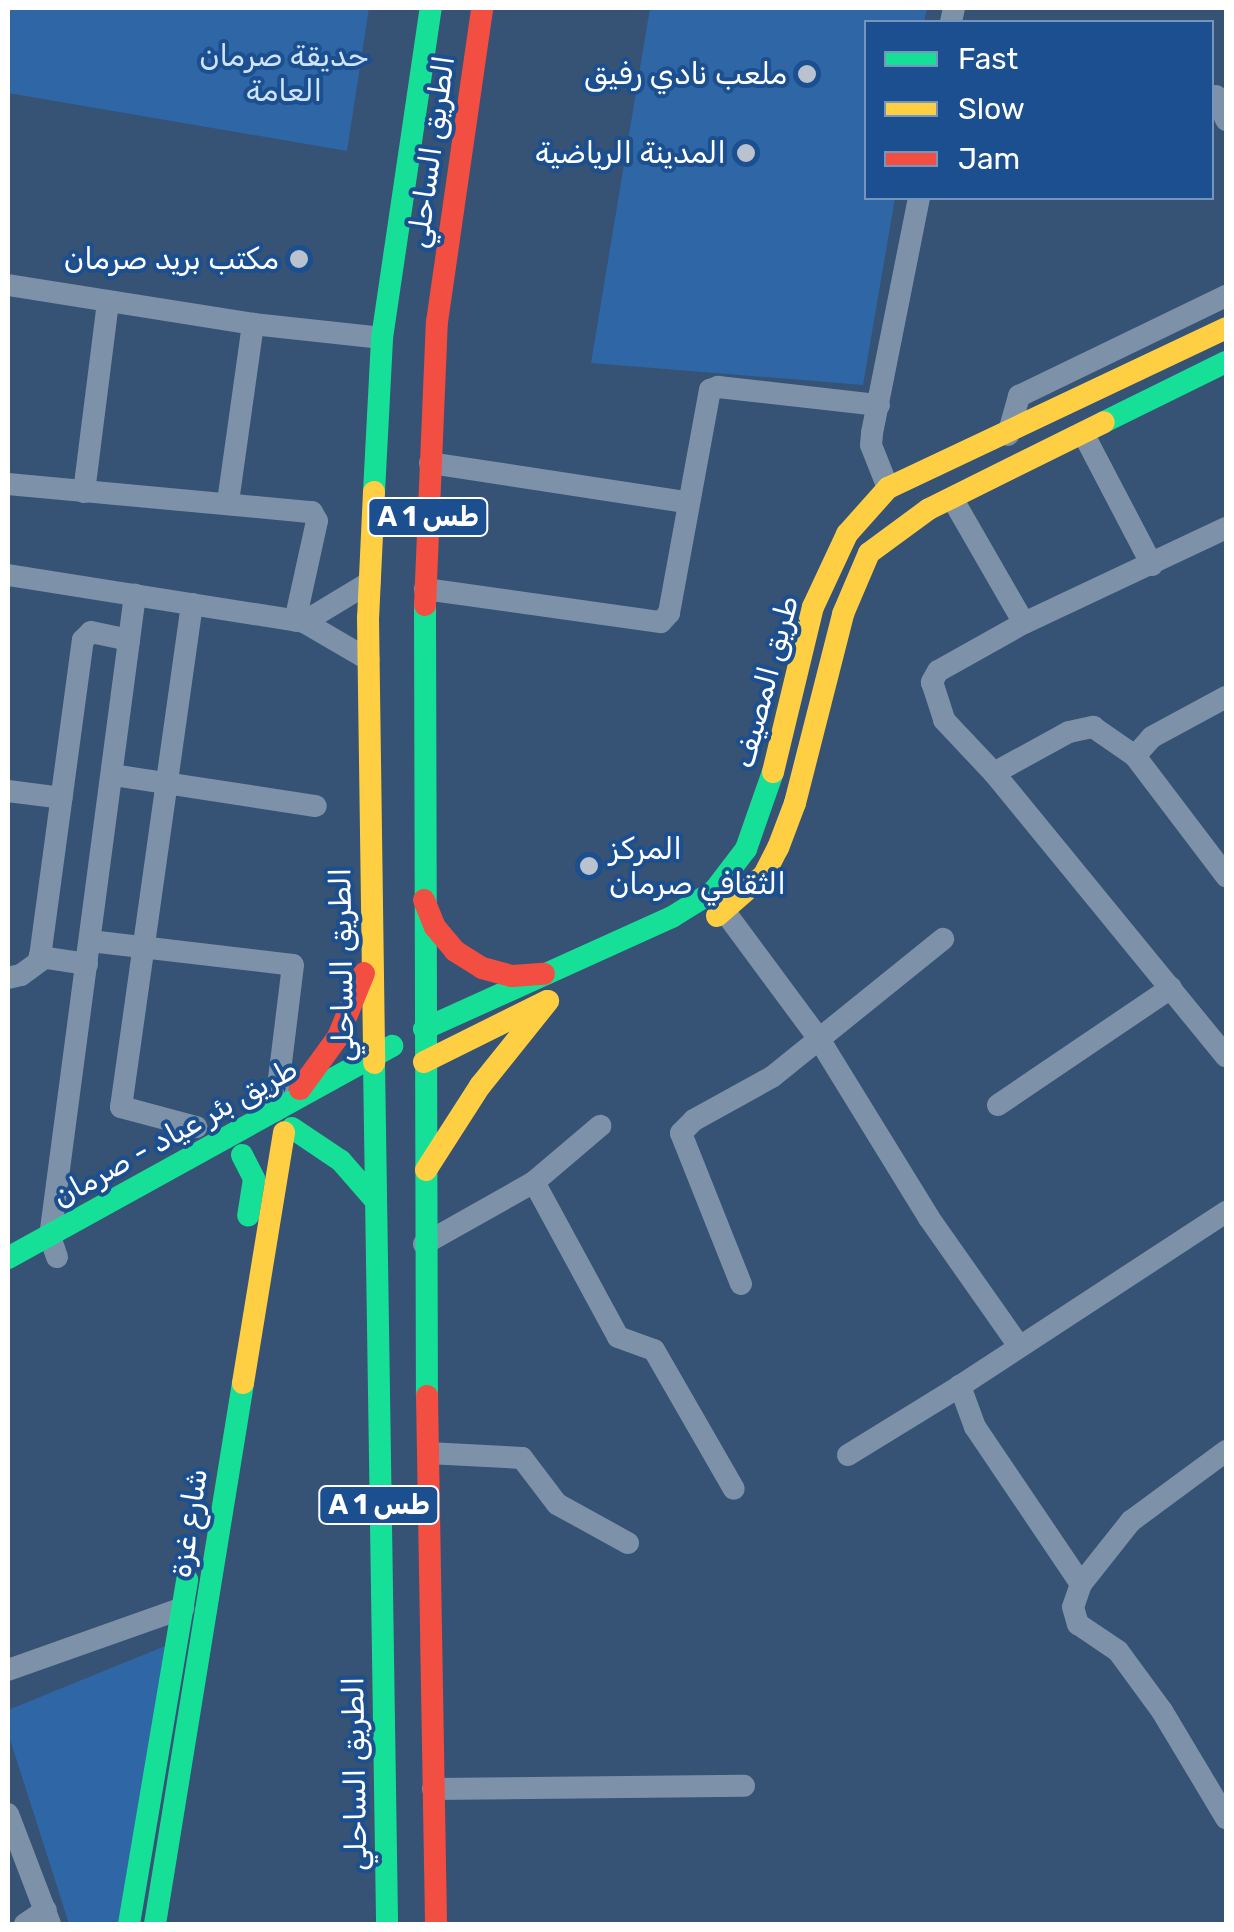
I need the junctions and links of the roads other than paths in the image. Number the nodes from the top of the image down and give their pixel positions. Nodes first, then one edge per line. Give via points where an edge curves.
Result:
1 (431, 8) edge
2 (482, 8) edge
3 (1218, 94) edge
4 (1226, 120) edge
5 (919, 200) edge
6 (8, 286) edge
7 (1226, 296) edge
8 (108, 302) junction
9 (254, 324) junction
10 (1226, 328) edge
11 (382, 338) junction
12 (1226, 362) edge
13 (879, 405) junction
14 (1083, 433) junction
15 (1008, 436) junction
16 (430, 463) junction
17 (8, 484) edge
18 (888, 488) junction
19 (84, 492) junction
20 (952, 498) junction
21 (228, 502) junction
22 (686, 502) junction
23 (1226, 528) edge
24 (1152, 565) junction
25 (8, 575) edge
26 (370, 582) junction
27 (425, 589) junction
28 (135, 596) junction
29 (192, 604) junction
30 (300, 621) junction
31 (1024, 623) junction
32 (129, 640) junction
33 (369, 660) junction
34 (1226, 698) edge
35 (1135, 756) junction
36 (994, 773) junction
37 (113, 775) junction
38 (168, 782) junction
39 (8, 791) edge
40 (62, 798) junction
41 (316, 806) dead end
42 (1226, 876) edge
43 (423, 898) junction
44 (725, 912) junction
45 (943, 939) dead end
46 (144, 948) junction
47 (89, 952) junction
48 (370, 953) junction
49 (42, 960) junction
50 (544, 974) junction
51 (8, 978) edge
52 (1171, 988) junction
53 (565, 992) junction
54 (424, 1030) junction
55 (819, 1039) junction
56 (374, 1056) junction
57 (1226, 1056) edge
58 (391, 1078) junction
59 (998, 1106) dead end
60 (290, 1123) junction
61 (600, 1126) dead end
62 (196, 1127) dead end
63 (242, 1155) junction
64 (426, 1170) junction
65 (534, 1182) junction
66 (375, 1200) junction
67 (1226, 1212) edge
68 (424, 1244) junction
69 (53, 1247) junction
70 (8, 1258) edge
71 (8, 1282) edge
72 (741, 1284) dead end
73 (1018, 1346) junction
74 (960, 1386) junction
75 (1226, 1451) edge
76 (428, 1454) junction
77 (848, 1455) dead end
78 (734, 1489) dead end
79 (628, 1543) dead end
80 (1080, 1584) junction
81 (183, 1608) junction
82 (8, 1670) edge
83 (744, 1786) dead end
84 (432, 1789) junction
85 (8, 1814) edge
86 (1226, 1818) edge
87 (48, 1917) edge
88 (25, 1924) edge
89 (130, 1924) edge
90 (154, 1924) edge
91 (388, 1924) edge
92 (436, 1924) edge

1 - 11 main road, الطريق الساحلي / A 1 طس
2 - 16 main road, الطريق الساحلي / A 1 طس via 438,322
3 - 4 street
5 - 13 street
6 - 8 street
7 - 15 street via 1019,396
8 - 9 street
8 - 19 street
9 - 11 street
9 - 21 street
10 - 15 main road, طريق المصيف
11 - 26 main road, الطريق الساحلي / A 1 طس
12 - 14 main road, طريق المصيف
13 - 18 street via 871,445
13 - 22 street via 714,387
14 - 20 main road, طريق المصيف
14 - 24 street
15 - 18 main road, طريق المصيف
16 - 22 street
16 - 27 main road, الطريق الساحلي / A 1 طس
17 - 19 street
18 - 50 main road, طريق المصيف via 847,534 813,608 767,794 733,869 714,891 672,917
19 - 21 street
20 - 31 street
20 - 44 main road, طريق المصيف via 869,553 843,614 778,848 764,874
21 - 30 street via 312,512 317,518
22 - 27 street via 669,613 661,622
23 - 24 street
24 - 31 street
25 - 28 street
26 - 30 street
26 - 33 main road, الطريق الساحلي / A 1 طس
27 - 43 main road, الطريق الساحلي / A 1 طس
28 - 29 street
28 - 32 street
29 - 30 street
29 - 38 street
30 - 33 street
31 - 36 street via 938,671 932,682 944,720
32 - 37 street
32 - 40 street via 91,632 84,640
33 - 48 main road, الطريق الساحلي / A 1 طس
34 - 35 street via 1152,737
35 - 36 street via 1086,726
35 - 42 street
36 - 52 street
37 - 38 street
37 - 47 street
38 - 41 street
38 - 46 street
39 - 40 street
40 - 49 street
43 - 50 main road via 445,939 482,968 512,976
43 - 54 main road, الطريق الساحلي / A 1 طس
44 - 53 main road, طريق المصيف
44 - 55 street
45 - 55 street
46 - 47 street
46 - 60 street via 293,965
46 - 62 street via 121,1107
47 - 49 street
47 - 69 street
48 - 56 main road, الطريق الساحلي / A 1 طس
48 - 60 main road via 338,1037
49 - 51 street
50 - 54 main road, طريق المصيف
52 - 57 street
52 - 59 street
53 - 58 main road, طريق المصيف
53 - 64 main road via 480,1086
54 - 56 main road, طريق بئر عياد - صرمان
54 - 58 main road, الطريق الساحلي / A 1 طس
55 - 72 street via 681,1133
55 - 73 street via 928,1218
56 - 58 main road, الطريق الساحلي / A 1 طس
56 - 60 main road, طريق بئر عياد - صرمان
58 - 64 main road, الطريق الساحلي / A 1 طس
58 - 66 main road, الطريق الساحلي / A 1 طس
60 - 63 main road, طريق بئر عياد - صرمان
60 - 66 main road via 341,1161
60 - 69 main road, طريق بئر عياد - صرمان
60 - 90 main road, شارع غزة
61 - 65 street
63 - 69 main road, طريق بئر عياد - صرمان
63 - 81 main road, شارع غزة via 254,1180
64 - 68 main road, الطريق الساحلي / A 1 طس
65 - 68 street
65 - 78 street via 618,1336 654,1350
66 - 91 main road, الطريق الساحلي / A 1 طس
67 - 73 street
68 - 76 main road, الطريق الساحلي / A 1 طس
69 - 70 main road, طريق بئر عياد - صرمان
69 - 71 main road, طريق بئر عياد - صرمان
73 - 74 street
74 - 77 street
74 - 80 street via 975,1427
75 - 80 street via 1131,1521
76 - 79 street via 522,1458 557,1504
76 - 84 main road, الطريق الساحلي / A 1 طس
80 - 86 street via 1073,1608 1078,1624 1118,1651
81 - 82 street
81 - 89 main road, شارع غزة
83 - 84 street
84 - 92 main road, الطريق الساحلي / A 1 طس
85 - 87 street
87 - 88 street

